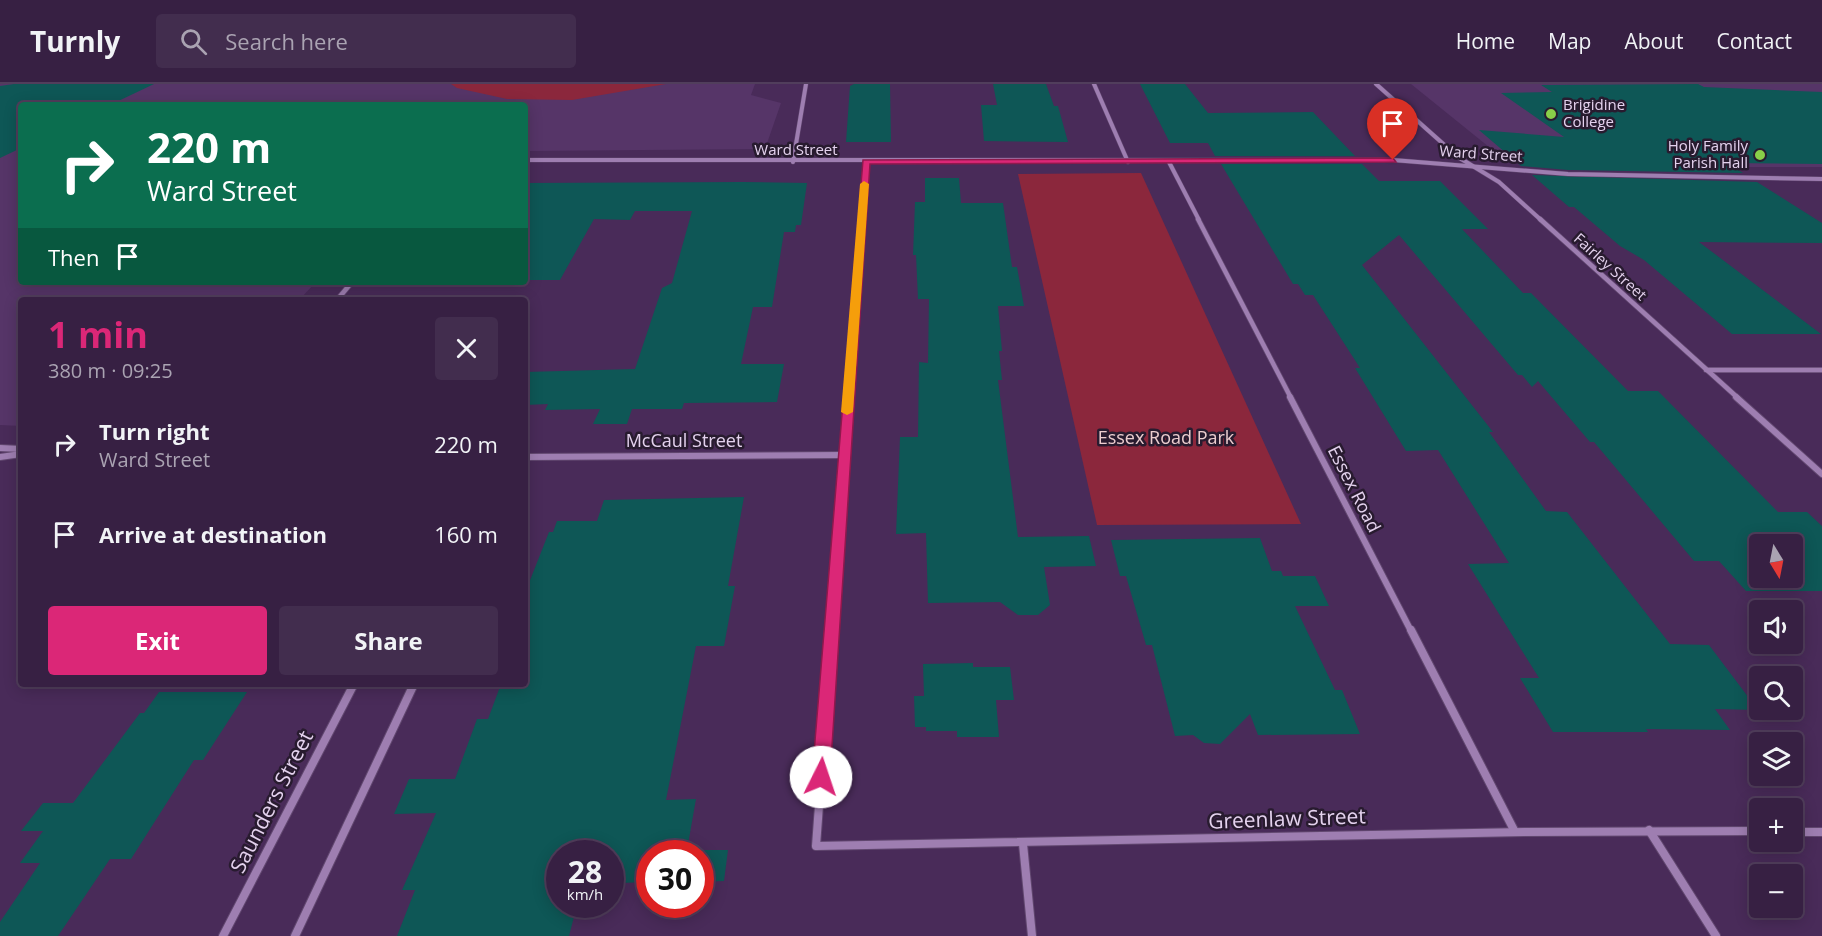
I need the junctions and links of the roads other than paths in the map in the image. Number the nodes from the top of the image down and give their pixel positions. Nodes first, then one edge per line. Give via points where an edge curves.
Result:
1 (806, 84) edge
2 (1094, 84) edge
3 (1376, 84) edge
4 (528, 160) edge
5 (793, 162) junction
6 (866, 162) junction
7 (1128, 162) junction
8 (1169, 162) junction
9 (1472, 164) junction
10 (1822, 179) edge
11 (350, 285) edge
12 (340, 297) edge
13 (1706, 370) junction
14 (1822, 370) edge
15 (0, 448) edge
16 (18, 449) edge
17 (18, 454) edge
18 (844, 455) junction
19 (0, 457) edge
20 (528, 457) edge
21 (1822, 474) edge
22 (352, 687) edge
23 (413, 687) edge
24 (1514, 830) junction
25 (1649, 830) junction
26 (1749, 831) edge
27 (1803, 832) edge
28 (1822, 832) edge
29 (1023, 844) junction
30 (223, 936) edge
31 (295, 936) edge
32 (1032, 936) edge
33 (1716, 936) edge

1 - 5 street
2 - 7 street
3 - 9 street, Fairley Street via 1458,157
4 - 5 street, Ward Street
5 - 6 street, Ward Street
6 - 7 street, Ward Street
6 - 18 street
7 - 8 street, Ward Street
8 - 9 street, Ward Street via 1393,160
8 - 24 street, Essex Road
9 - 10 street, Ward Street via 1603,175
9 - 13 street, Fairley Street via 1499,182
11 - 12 street
13 - 14 street
13 - 21 street, Fairley Street
15 - 16 street
17 - 19 street
18 - 20 street, McCaul Street
18 - 29 street, Greenlaw Street via 816,846
22 - 30 street, Saunders Street
23 - 31 street
24 - 25 street, Greenlaw Street
24 - 29 street, Greenlaw Street
25 - 26 street, Greenlaw Street
25 - 33 street
27 - 28 street
29 - 32 street

